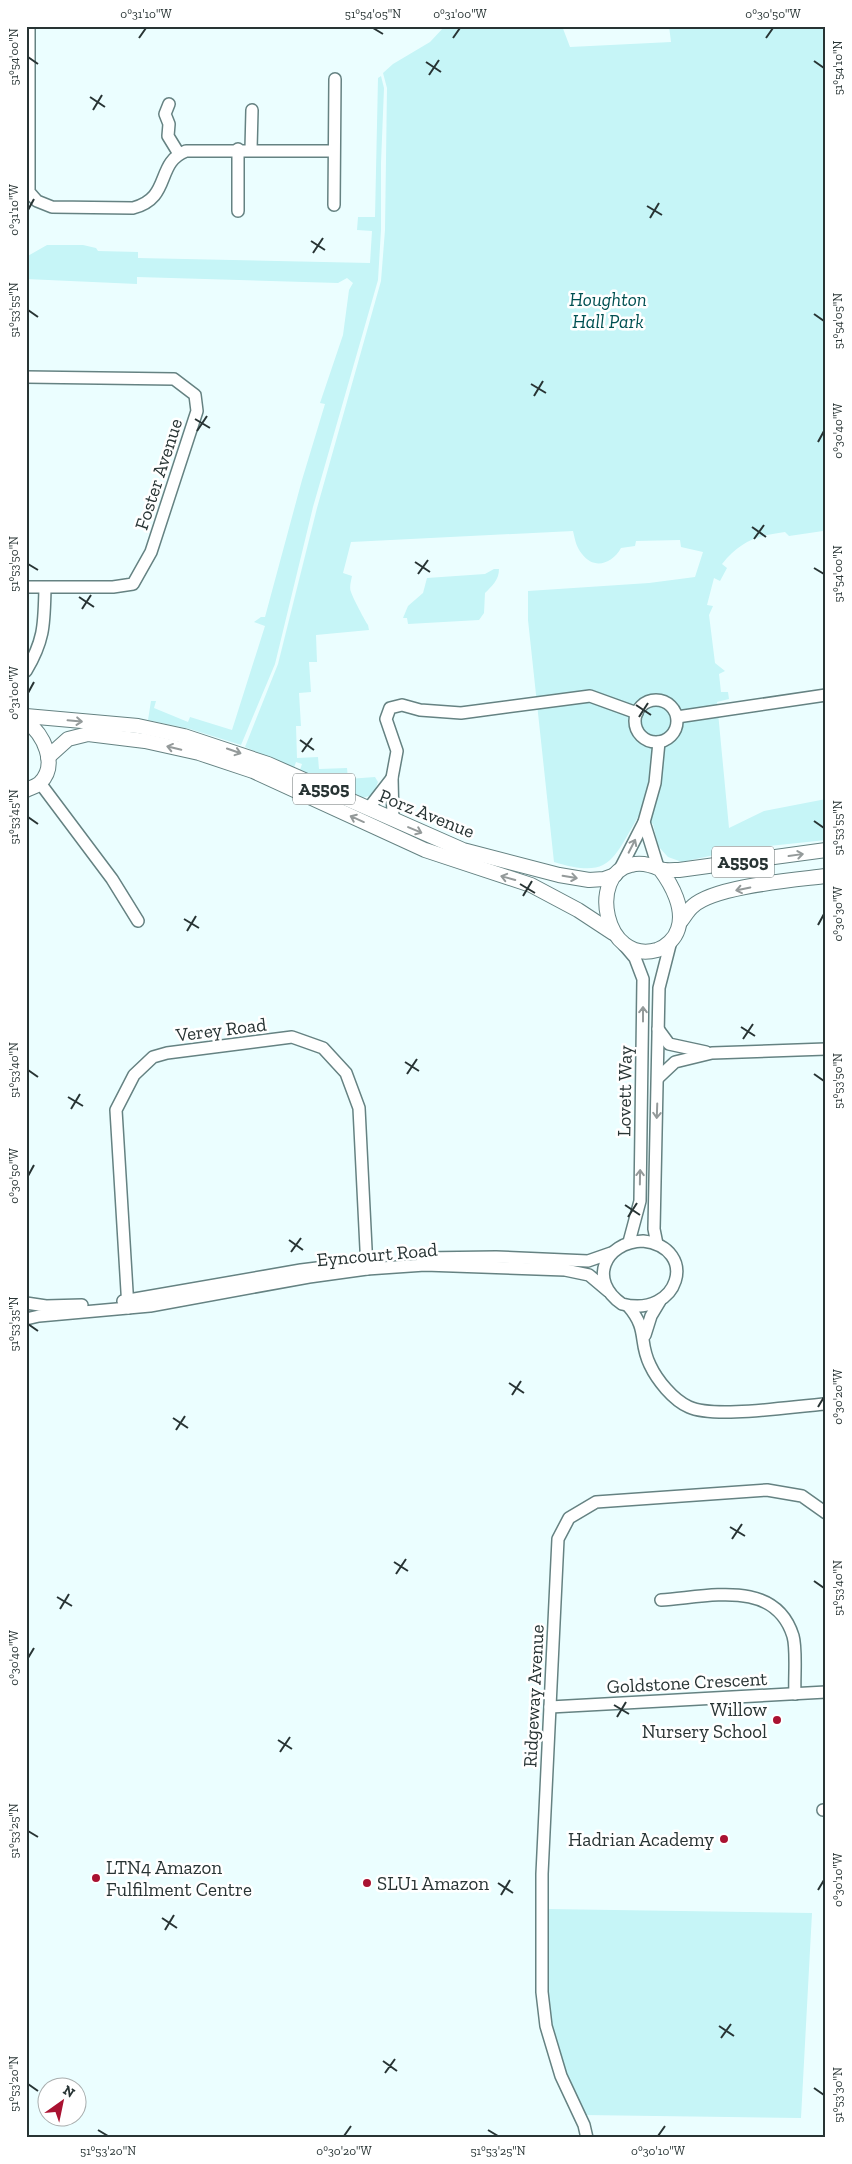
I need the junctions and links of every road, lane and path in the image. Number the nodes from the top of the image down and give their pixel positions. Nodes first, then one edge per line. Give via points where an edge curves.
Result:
1 (28, 30) edge
2 (335, 79) dead end
3 (169, 104) dead end
4 (252, 110) dead end
5 (238, 149) junction
6 (251, 149) junction
7 (333, 151) junction
8 (179, 154) junction
9 (334, 205) dead end
10 (238, 210) dead end
11 (26, 377) edge
12 (26, 587) edge
13 (45, 588) junction
14 (26, 670) edge
15 (826, 695) edge
16 (636, 713) junction
17 (26, 716) edge
18 (677, 717) junction
19 (26, 721) edge
20 (659, 742) junction
21 (48, 757) junction
22 (392, 778) junction
23 (40, 783) junction
24 (26, 790) edge
25 (368, 809) junction
26 (392, 820) junction
27 (644, 822) junction
28 (826, 850) edge
29 (659, 868) junction
30 (618, 872) junction
31 (826, 876) edge
32 (138, 921) dead end
33 (681, 921) junction
34 (613, 933) junction
35 (671, 941) junction
36 (624, 944) junction
37 (658, 1029) junction
38 (826, 1049) edge
39 (712, 1053) junction
40 (658, 1078) junction
41 (629, 1242) junction
42 (657, 1244) junction
43 (611, 1253) junction
44 (366, 1265) junction
45 (608, 1291) junction
46 (660, 1302) junction
47 (26, 1303) edge
48 (129, 1305) junction
49 (628, 1306) junction
50 (26, 1319) edge
51 (644, 1339) junction
52 (826, 1404) edge
53 (826, 1513) edge
54 (662, 1600) dead end
55 (826, 1692) edge
56 (795, 1694) junction
57 (550, 1707) junction
58 (587, 2138) edge

1 - 8 street via 28,177 29,192 37,201 52,207 132,208 142,205 157,194 166,171
2 - 7 street
3 - 8 street via 165,114 169,124 168,136
4 - 6 street
5 - 6 street
5 - 8 street via 195,149
5 - 10 street
6 - 7 street
7 - 9 street
11 - 13 street, Foster Avenue via 174,379 195,395 197,411 151,552 133,584
12 - 13 street, Foster Avenue
13 - 14 street via 44,632
15 - 18 street
16 - 18 street via 645,703 658,700 670,705
16 - 20 street via 640,734 645,739
16 - 22 street via 590,696 461,713 420,710 402,705 390,708 386,719 398,751
17 -> 25 main road, Porz Avenue / A5505 via 138,726 184,736 268,764
18 - 20 street via 675,730 666,740
19 - 21 main road via 36,728
20 - 27 street via 655,783
21 - 23 main road
34 -> 21 main road, Porz Avenue / A5505 via 531,885 424,850 252,771 198,753 145,741 88,734 68,739
22 - 25 street
22 - 26 street
23 - 24 main road
23 - 32 street via 112,879
25 - 26 main road, Porz Avenue / A5505
26 -> 30 main road, Porz Avenue / A5505 via 463,850 513,864 589,880 604,879
27 - 29 street
30 -> 27 street
29 -> 28 main road, A5505 via 679,870
29 - 30 main road, A5505 via 630,865
29 - 33 main road via 677,901
30 - 34 main road via 609,885 607,901 607,916
31 -> 33 main road, A5505 via 712,896 693,905
33 - 35 main road, A5505
34 - 36 main road, A5505
35 - 36 main road, A5505 via 663,948 646,952
35 - 37 street, Lovett Way via 659,988
41 -> 36 street, Lovett Way via 640,1202 642,979 635,958
37 - 39 street via 669,1044
37 - 40 street, Lovett Way
38 - 39 street
39 - 40 street via 675,1062
40 -> 42 street, Lovett Way via 654,1229
41 - 42 street
41 - 43 street
42 - 46 street via 670,1253 677,1269 672,1290
43 - 44 street, Eyncourt Road via 588,1261 487,1257
43 - 45 street via 603,1273
44 - 45 street, Eyncourt Road via 566,1270 589,1275
44 - 48 street, Eyncourt Road via 301,1270
44 - 48 street, Verey Road via 360,1108 346,1073 323,1048 292,1037 167,1053 153,1057 134,1075 116,1110
45 - 49 street
46 - 49 street
46 - 51 street via 650,1316
47 - 48 street, Eyncourt Road via 48,1306
48 - 50 street, Eyncourt Road
49 - 51 street via 641,1322
51 - 52 street via 649,1364 658,1380 686,1406 697,1410 708,1412
53 - 57 street, Ridgeway Avenue via 802,1496 767,1490 596,1502 582,1508 569,1518 558,1538
54 - 56 street via 746,1595 767,1601 784,1615 794,1637
55 - 56 street, Goldstone Crescent
56 - 57 street, Goldstone Crescent
57 - 58 street, Ridgeway Avenue via 542,1874 542,1992 546,2026 560,2076

